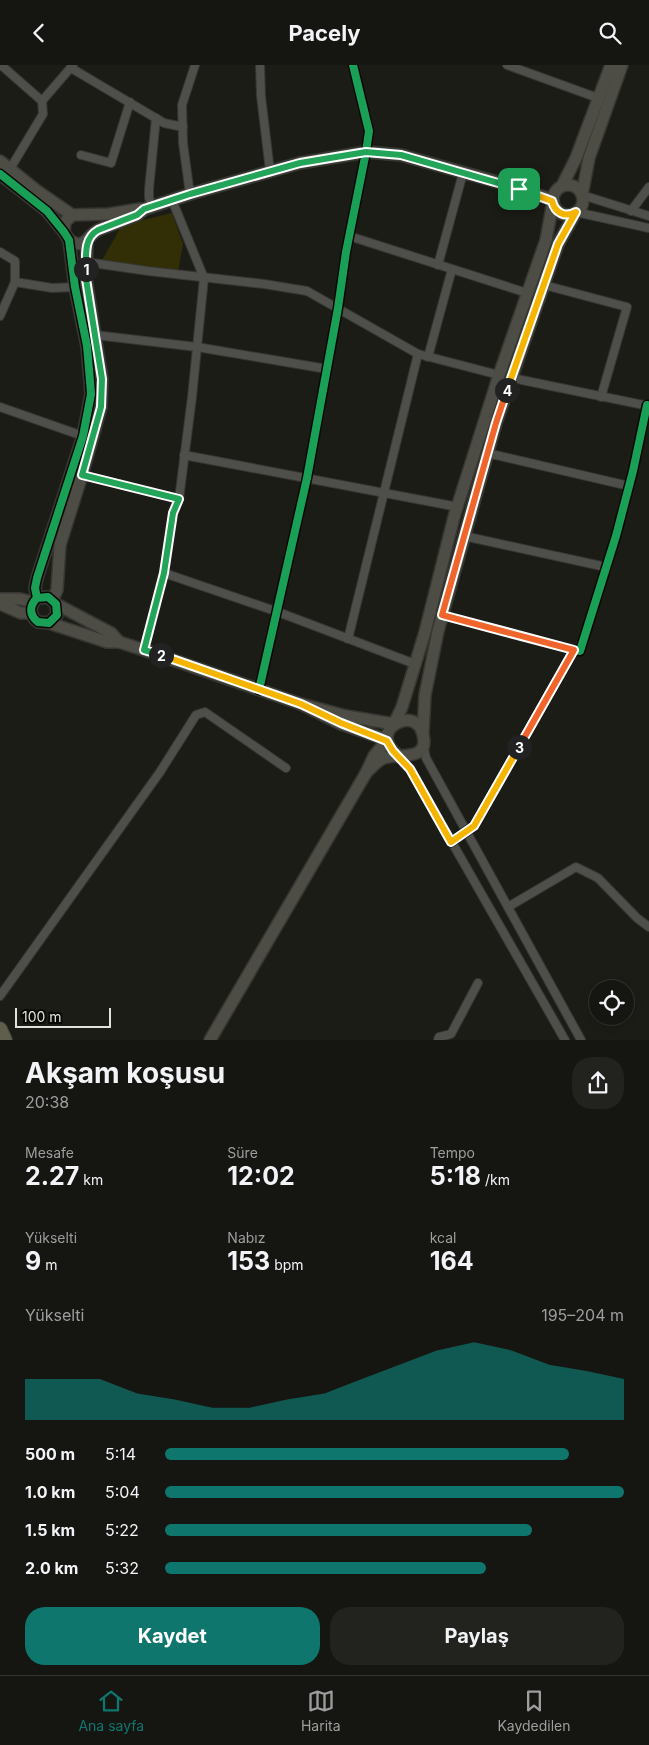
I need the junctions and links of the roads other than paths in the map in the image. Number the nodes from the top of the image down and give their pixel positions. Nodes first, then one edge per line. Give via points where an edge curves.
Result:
1 (1, 65) edge
2 (195, 65) edge
3 (260, 65) edge
4 (353, 65) edge
5 (507, 65) edge
6 (611, 65) edge
7 (622, 65) edge
8 (72, 66) edge
9 (517, 67) edge
10 (598, 98) junction
11 (42, 101) junction
12 (130, 102) junction
13 (156, 118) junction
14 (182, 127) junction
15 (366, 152) junction
16 (81, 155) dead end
17 (0, 161) edge
18 (5, 171) edge
19 (270, 171) junction
20 (463, 173) junction
21 (649, 187) edge
22 (190, 194) junction
23 (555, 195) junction
24 (582, 195) junction
25 (172, 200) junction
26 (148, 208) junction
27 (631, 211) junction
28 (576, 212) junction
29 (72, 215) junction
30 (86, 216) junction
31 (649, 216) edge
32 (649, 229) edge
33 (67, 236) junction
34 (349, 236) junction
35 (90, 237) junction
36 (0, 252) edge
37 (86, 262) junction
38 (438, 265) junction
39 (452, 269) junction
40 (204, 278) junction
41 (15, 282) junction
42 (544, 285) junction
43 (76, 287) junction
44 (527, 293) junction
45 (3, 300) edge
46 (338, 308) junction
47 (0, 316) edge
48 (95, 335) junction
49 (197, 347) junction
50 (418, 354) junction
51 (428, 357) junction
52 (327, 369) junction
53 (499, 375) junction
54 (512, 378) junction
55 (600, 397) junction
56 (648, 406) edge
57 (0, 407) edge
58 (83, 436) junction
59 (487, 453) junction
60 (184, 455) junction
61 (82, 475) junction
62 (307, 478) junction
63 (629, 486) junction
64 (384, 493) junction
65 (179, 499) junction
66 (458, 507) junction
67 (464, 536) junction
68 (606, 567) junction
69 (164, 573) junction
70 (0, 599) edge
71 (55, 601) junction
72 (0, 604) edge
73 (33, 604) junction
74 (278, 613) junction
75 (442, 615) junction
76 (49, 623) junction
77 (348, 639) junction
78 (119, 642) junction
79 (144, 650) junction
80 (574, 650) junction
81 (415, 664) junction
82 (259, 690) junction
83 (301, 704) junction
84 (394, 724) junction
85 (423, 738) junction
86 (387, 741) junction
87 (398, 755) junction
88 (286, 768) dead end
89 (366, 773) junction
90 (466, 832) junction
91 (451, 842) junction
92 (508, 907) junction
93 (649, 927) edge
94 (478, 983) dead end
95 (0, 996) edge
96 (0, 1029) edge
97 (5, 1040) edge
98 (210, 1040) edge
99 (438, 1040) edge
100 (565, 1040) edge
101 (581, 1040) edge

1 - 11 street
2 - 14 street via 182,105
3 - 19 street
4 - 15 street via 369,131
5 - 9 street
6 - 10 street
7 - 24 street via 589,158
8 - 11 street
8 - 12 street
9 - 10 street
10 - 23 street via 576,157
11 - 18 street via 44,114
12 - 13 street
12 - 16 street via 111,163
13 - 14 street
13 - 26 street
14 - 22 street
15 - 19 street
15 - 20 street via 401,155
15 - 34 street
17 - 18 street
18 - 29 street
18 - 33 street via 47,211
19 - 22 street
20 - 23 street via 519,189
20 - 38 street
21 - 27 street
22 - 25 street
23 - 24 street via 571,185
23 - 28 street via 554,207 562,214
23 - 44 street via 546,240
24 - 27 street
24 - 28 street via 582,204
25 - 26 street
25 - 40 street
26 - 30 street
26 - 35 street
27 - 31 street
28 - 32 street
28 - 42 street via 558,244
29 - 30 street
29 - 33 street via 65,222
30 - 35 street via 92,223
33 - 35 street via 78,243
33 - 43 street
34 - 38 street
34 - 46 street
35 - 37 street
36 - 41 street via 15,261
37 - 40 street
37 - 48 street
38 - 39 street
39 - 44 street
39 - 51 street
40 - 46 street via 307,291
40 - 49 street
41 - 43 street
41 - 45 street
42 - 54 street
42 - 55 street via 626,307
43 - 58 street via 87,346 91,394
44 - 53 street
45 - 47 street
46 - 50 street
46 - 52 street
48 - 49 street
48 - 61 street via 102,379 101,407
49 - 52 street
49 - 60 street
50 - 51 street
50 - 64 street
51 - 53 street
52 - 62 street
53 - 66 street
54 - 55 street
54 - 59 street
55 - 56 street
56 - 63 street
57 - 58 street
58 - 73 street via 37,578
59 - 63 street
59 - 67 street
60 - 62 street
60 - 65 street
61 - 65 street
61 - 71 street via 60,545
62 - 64 street
62 - 74 street
63 - 68 street
64 - 66 street
64 - 77 street
65 - 69 street via 173,513
66 - 81 street
67 - 68 street
67 - 75 street
68 - 80 street via 580,651
69 - 74 street
69 - 79 street
70 - 73 street via 20,599
71 - 73 street via 42,596
71 - 76 street via 57,615
71 - 78 street via 111,633
72 - 73 street via 21,613
73 - 76 street via 38,622
74 - 77 street
74 - 82 street
75 - 80 street
75 - 85 street via 425,695
76 - 78 street via 107,642
77 - 81 street
78 - 79 street
79 - 82 street
80 - 90 street via 474,826
81 - 84 street
82 - 83 street
83 - 84 street
83 - 86 street
84 - 85 street via 410,721 420,727
84 - 86 street
85 - 87 street via 420,749 410,756
85 - 90 street via 426,758
86 - 87 street
86 - 89 street via 374,756
87 - 89 street via 382,758
87 - 91 street via 410,769
88 - 95 street via 205,712 196,715 149,788
89 - 98 street
90 - 91 street
90 - 92 street
91 - 100 street
92 - 93 street via 576,867 598,878 637,919
92 - 101 street
94 - 99 street via 451,1034
96 - 97 highway

